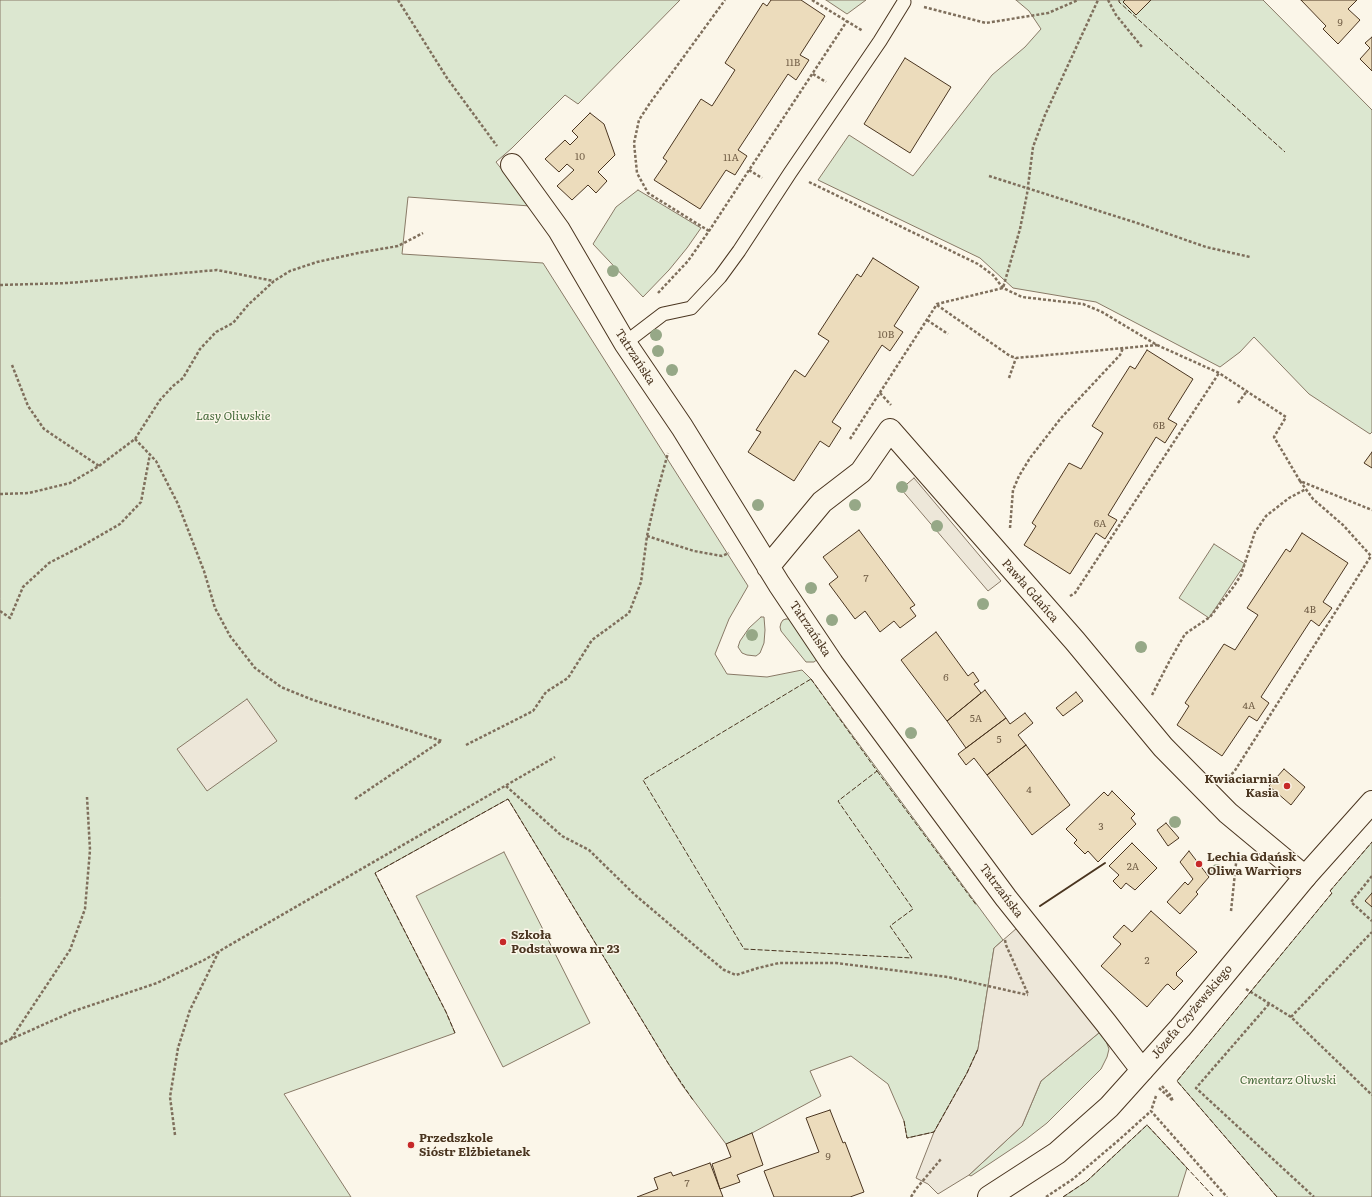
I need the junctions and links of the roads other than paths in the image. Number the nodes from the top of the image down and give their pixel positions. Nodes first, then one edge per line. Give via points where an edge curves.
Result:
1 (904, 2) road end
2 (512, 165) road end
3 (625, 344) junction
4 (768, 567) junction
5 (1372, 802) edge
6 (1305, 877) junction
7 (1142, 1070) junction
8 (989, 1197) edge

1 - 3 lane via 720,277 691,308 663,314
2 - 3 street, Tatrzańska via 559,230
3 - 4 street, Tatrzańska via 682,427
4 - 6 street, Pawła Gdańca via 822,502 861,472 890,430 1163,747 1228,812
4 - 7 street, Tatrzańska via 832,663 1006,898
5 - 6 street, Józefa Czyżewskiego
6 - 7 street, Józefa Czyżewskiego
7 - 8 street, Józefa Czyżewskiego via 1109,1107 1057,1153

